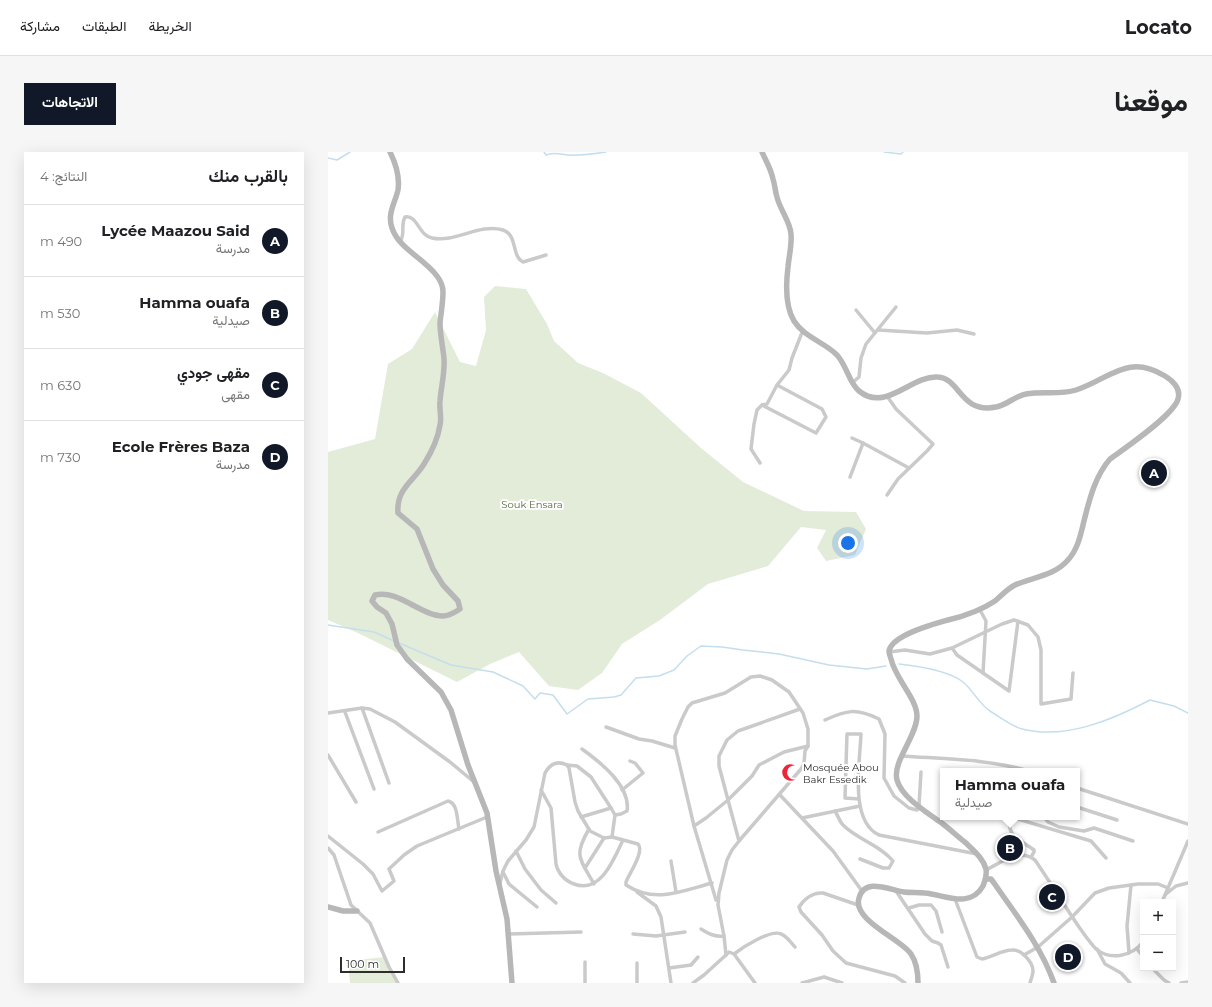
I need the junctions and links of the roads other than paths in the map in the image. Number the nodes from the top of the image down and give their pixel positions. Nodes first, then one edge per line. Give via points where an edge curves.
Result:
1 (390, 152) edge
2 (762, 152) edge
3 (400, 242) junction
4 (546, 255) dead end
5 (896, 307) dead end
6 (856, 310) dead end
7 (803, 330) junction
8 (876, 331) junction
9 (974, 334) dead end
10 (852, 383) junction
11 (777, 385) junction
12 (887, 396) junction
13 (762, 405) junction
14 (852, 438) dead end
15 (863, 443) junction
16 (760, 463) dead end
17 (909, 468) junction
18 (850, 477) dead end
19 (887, 495) dead end
20 (980, 610) junction
21 (1018, 622) junction
22 (986, 632) junction
23 (952, 648) junction
24 (889, 652) junction
25 (983, 673) junction
26 (1073, 673) dead end
27 (362, 708) junction
28 (800, 709) junction
29 (345, 712) junction
30 (328, 714) edge
31 (825, 720) dead end
32 (606, 727) dead end
33 (808, 746) junction
34 (675, 748) junction
35 (582, 749) dead end
36 (328, 755) edge
37 (902, 756) junction
38 (630, 761) dead end
39 (567, 764) junction
40 (1012, 768) edge
41 (920, 772) dead end
42 (475, 782) junction
43 (389, 783) dead end
44 (374, 789) dead end
45 (1080, 789) edge
46 (541, 790) junction
47 (622, 790) junction
48 (780, 795) junction
49 (859, 799) junction
50 (728, 800) junction
51 (356, 802) dead end
52 (860, 806) junction
53 (919, 806) junction
54 (611, 808) junction
55 (1080, 808) edge
56 (835, 811) junction
57 (615, 815) junction
58 (487, 817) junction
59 (581, 817) junction
60 (802, 818) junction
61 (1010, 820) edge
62 (1021, 820) edge
63 (1046, 820) edge
64 (1117, 820) dead end
65 (1188, 824) edge
66 (694, 826) junction
67 (459, 829) junction
68 (589, 829) junction
69 (378, 832) dead end
70 (328, 836) edge
71 (612, 837) junction
72 (604, 838) junction
73 (623, 840) junction
74 (739, 841) junction
75 (1133, 841) dead end
76 (1188, 841) edge
77 (328, 848) edge
78 (516, 851) junction
79 (979, 854) junction
80 (1031, 857) junction
81 (1106, 858) dead end
82 (860, 859) dead end
83 (671, 861) dead end
84 (585, 868) junction
85 (986, 870) junction
86 (503, 871) junction
87 (986, 878) junction
88 (500, 883) junction
89 (712, 883) junction
90 (1188, 883) edge
91 (594, 884) junction
92 (1131, 885) junction
93 (1168, 888) junction
94 (633, 889) junction
95 (895, 890) junction
96 (862, 891) junction
97 (676, 892) junction
98 (1165, 894) junction
99 (955, 899) junction
100 (1163, 899) edge
101 (556, 903) dead end
102 (718, 905) junction
103 (858, 905) junction
104 (328, 907) edge
105 (537, 907) dead end
106 (908, 908) junction
107 (357, 911) junction
108 (1072, 917) junction
109 (702, 929) dead end
110 (581, 932) dead end
111 (686, 932) dead end
112 (942, 932) dead end
113 (509, 934) junction
114 (633, 934) dead end
115 (664, 935) junction
116 (724, 936) junction
117 (1140, 946) edge
118 (795, 947) dead end
119 (1038, 947) junction
120 (1096, 949) junction
121 (1137, 949) junction
122 (1140, 952) edge
123 (1129, 953) junction
124 (734, 954) junction
125 (726, 955) junction
126 (1024, 955) junction
127 (698, 957) dead end
128 (585, 962) dead end
129 (637, 963) dead end
130 (948, 967) dead end
131 (669, 968) junction
132 (1155, 971) edge
133 (1188, 982) edge
134 (398, 983) edge
135 (512, 983) edge
136 (585, 983) edge
137 (637, 983) edge
138 (671, 983) edge
139 (693, 983) edge
140 (755, 983) edge
141 (802, 983) edge
142 (842, 983) edge
143 (905, 983) edge
144 (918, 983) edge
145 (1030, 983) edge
146 (1054, 983) edge
147 (1130, 983) edge
148 (1169, 983) edge
149 (1181, 983) edge

1 - 3 main road via 399,177 398,190 390,213 391,226
2 - 7 main road via 790,226 792,242 788,274 789,306 795,322
3 - 4 street via 404,237 403,220 408,216 429,238 444,238 478,230 504,230 510,234 520,260 524,262
3 - 42 main road via 428,266 441,283 443,291 440,324 444,379 440,400 440,424 434,443 424,464 400,495 397,502 398,513 417,529 433,569 458,601 460,609 443,616 431,614 389,595 376,595 372,601 386,613 392,624 397,645 441,692 451,710
5 - 8 street
6 - 8 street
7 - 10 main road via 841,359
7 - 11 street via 789,370
8 - 9 street via 927,333 957,330
8 - 10 street via 866,344 859,377
10 - 12 main road via 866,396
11 - 13 street via 767,404
11 - 13 street via 822,409 826,417 816,433
12 - 17 street via 896,409 932,444
12 - 20 main road via 921,380 939,377 951,383 969,403 988,408 998,407 1025,394 1075,390 1127,367 1161,373 1176,385 1179,392 1172,410 1104,466 1096,481 1078,545 1067,562 1046,576 1015,585
13 - 16 street via 757,410 751,449
14 - 15 street
15 - 17 street
15 - 18 street
17 - 19 street
20 - 22 street via 986,621
20 - 24 main road via 906,635 894,643
21 - 22 street via 1014,620
21 - 25 street via 1009,691
21 - 26 street via 1028,625 1038,637 1041,704 1071,699
22 - 23 street
22 - 25 street
23 - 24 street via 930,654 905,650
23 - 25 street via 957,655
24 - 37 main road via 894,671 914,702 917,716
27 - 29 street
27 - 42 street via 370,709 395,722
27 - 43 street
28 - 33 street via 808,729
28 - 34 street via 789,692 772,680 760,676 751,677 725,693 698,701 688,707 675,736
28 - 50 street via 738,731 727,740 719,756 719,766
29 - 30 street
29 - 44 street
31 - 53 street via 850,711 866,713 878,719 885,734 884,778 894,796 909,808 916,810
32 - 34 street
33 - 48 street via 804,764
33 - 50 street via 784,752 764,762
34 - 66 street
35 - 47 street via 610,771
36 - 51 street
37 - 40 street via 983,762
37 - 53 main road via 896,774 897,781 906,795
38 - 47 street via 643,773
39 - 46 street via 549,766
39 - 54 street via 577,766 591,777
39 - 59 street
41 - 53 street
42 - 58 main road
45 - 65 street
46 - 78 street via 534,827
46 - 91 street via 551,808 558,873 572,884
47 - 57 street via 628,803 626,811
48 - 60 street
48 - 74 street
49 - 49 street via 845,798 847,734 861,734
49 - 52 street
50 - 66 street
50 - 74 street
52 - 56 street
52 - 79 street via 864,822 879,835
53 - 79 main road
54 - 57 street
54 - 59 street
55 - 64 street
56 - 60 street
56 - 82 street via 842,825 893,860 889,868 883,868
57 - 71 street
58 - 67 street
58 - 88 main road
59 - 68 street
60 - 96 street via 833,851
61 - 80 street via 1009,829 1012,834 1034,850
62 - 81 street via 1092,841
63 - 75 street via 1059,827 1084,831 1094,828
66 - 89 street
67 - 69 street via 454,805 448,801
67 - 70 street via 416,846 404,855 389,869 394,881 382,891 373,874
68 - 72 street
68 - 84 street via 579,851 580,860
71 - 72 street
71 - 73 street
72 - 84 street
73 - 91 street via 609,868
73 - 94 street via 638,844 641,849 626,882 626,885
74 - 102 street via 727,860 718,893
76 - 93 street
77 - 107 street via 334,855 351,905
78 - 86 street
78 - 101 street via 525,869 541,890
79 - 85 main road
80 - 85 street via 1020,854 1013,856
80 - 108 street
83 - 97 street
84 - 91 street
85 - 87 main road
86 - 88 street
86 - 105 street via 509,884
87 - 99 main road via 976,894
87 - 119 main road via 994,883
88 - 113 main road
89 - 97 street
89 - 102 street
90 - 98 street via 1176,886
92 - 93 street via 1158,884
92 - 108 street via 1095,893
92 - 123 street via 1127,926
93 - 98 street
94 - 97 street via 658,896
94 - 115 street via 656,906
95 - 96 main road via 871,886
95 - 99 main road via 924,892
95 - 106 street
96 - 103 main road
98 - 100 street
99 - 126 street via 979,958 1011,950
102 - 116 street
103 - 143 street via 818,892 799,907 804,917 846,963 895,976
103 - 144 main road via 873,924 910,953 915,960
104 - 107 main road
106 - 112 street via 931,905 936,911
106 - 130 street via 925,934 941,945
107 - 134 street via 370,923
108 - 119 street
108 - 120 street
109 - 116 street via 711,935
110 - 113 street
111 - 115 street
113 - 135 main road
114 - 115 street
115 - 131 street
116 - 125 street
117 - 121 street
118 - 124 street via 783,934 776,932
119 - 126 street
119 - 146 main road
120 - 123 street via 1114,956
120 - 147 street via 1105,964 1121,973
121 - 122 street
121 - 123 street
124 - 125 street via 729,952
124 - 140 street
125 - 139 street
126 - 145 street via 1033,970
127 - 131 street via 691,965
128 - 136 street
129 - 137 street
131 - 138 street
132 - 148 street
133 - 149 street
141 - 142 street via 824,977

